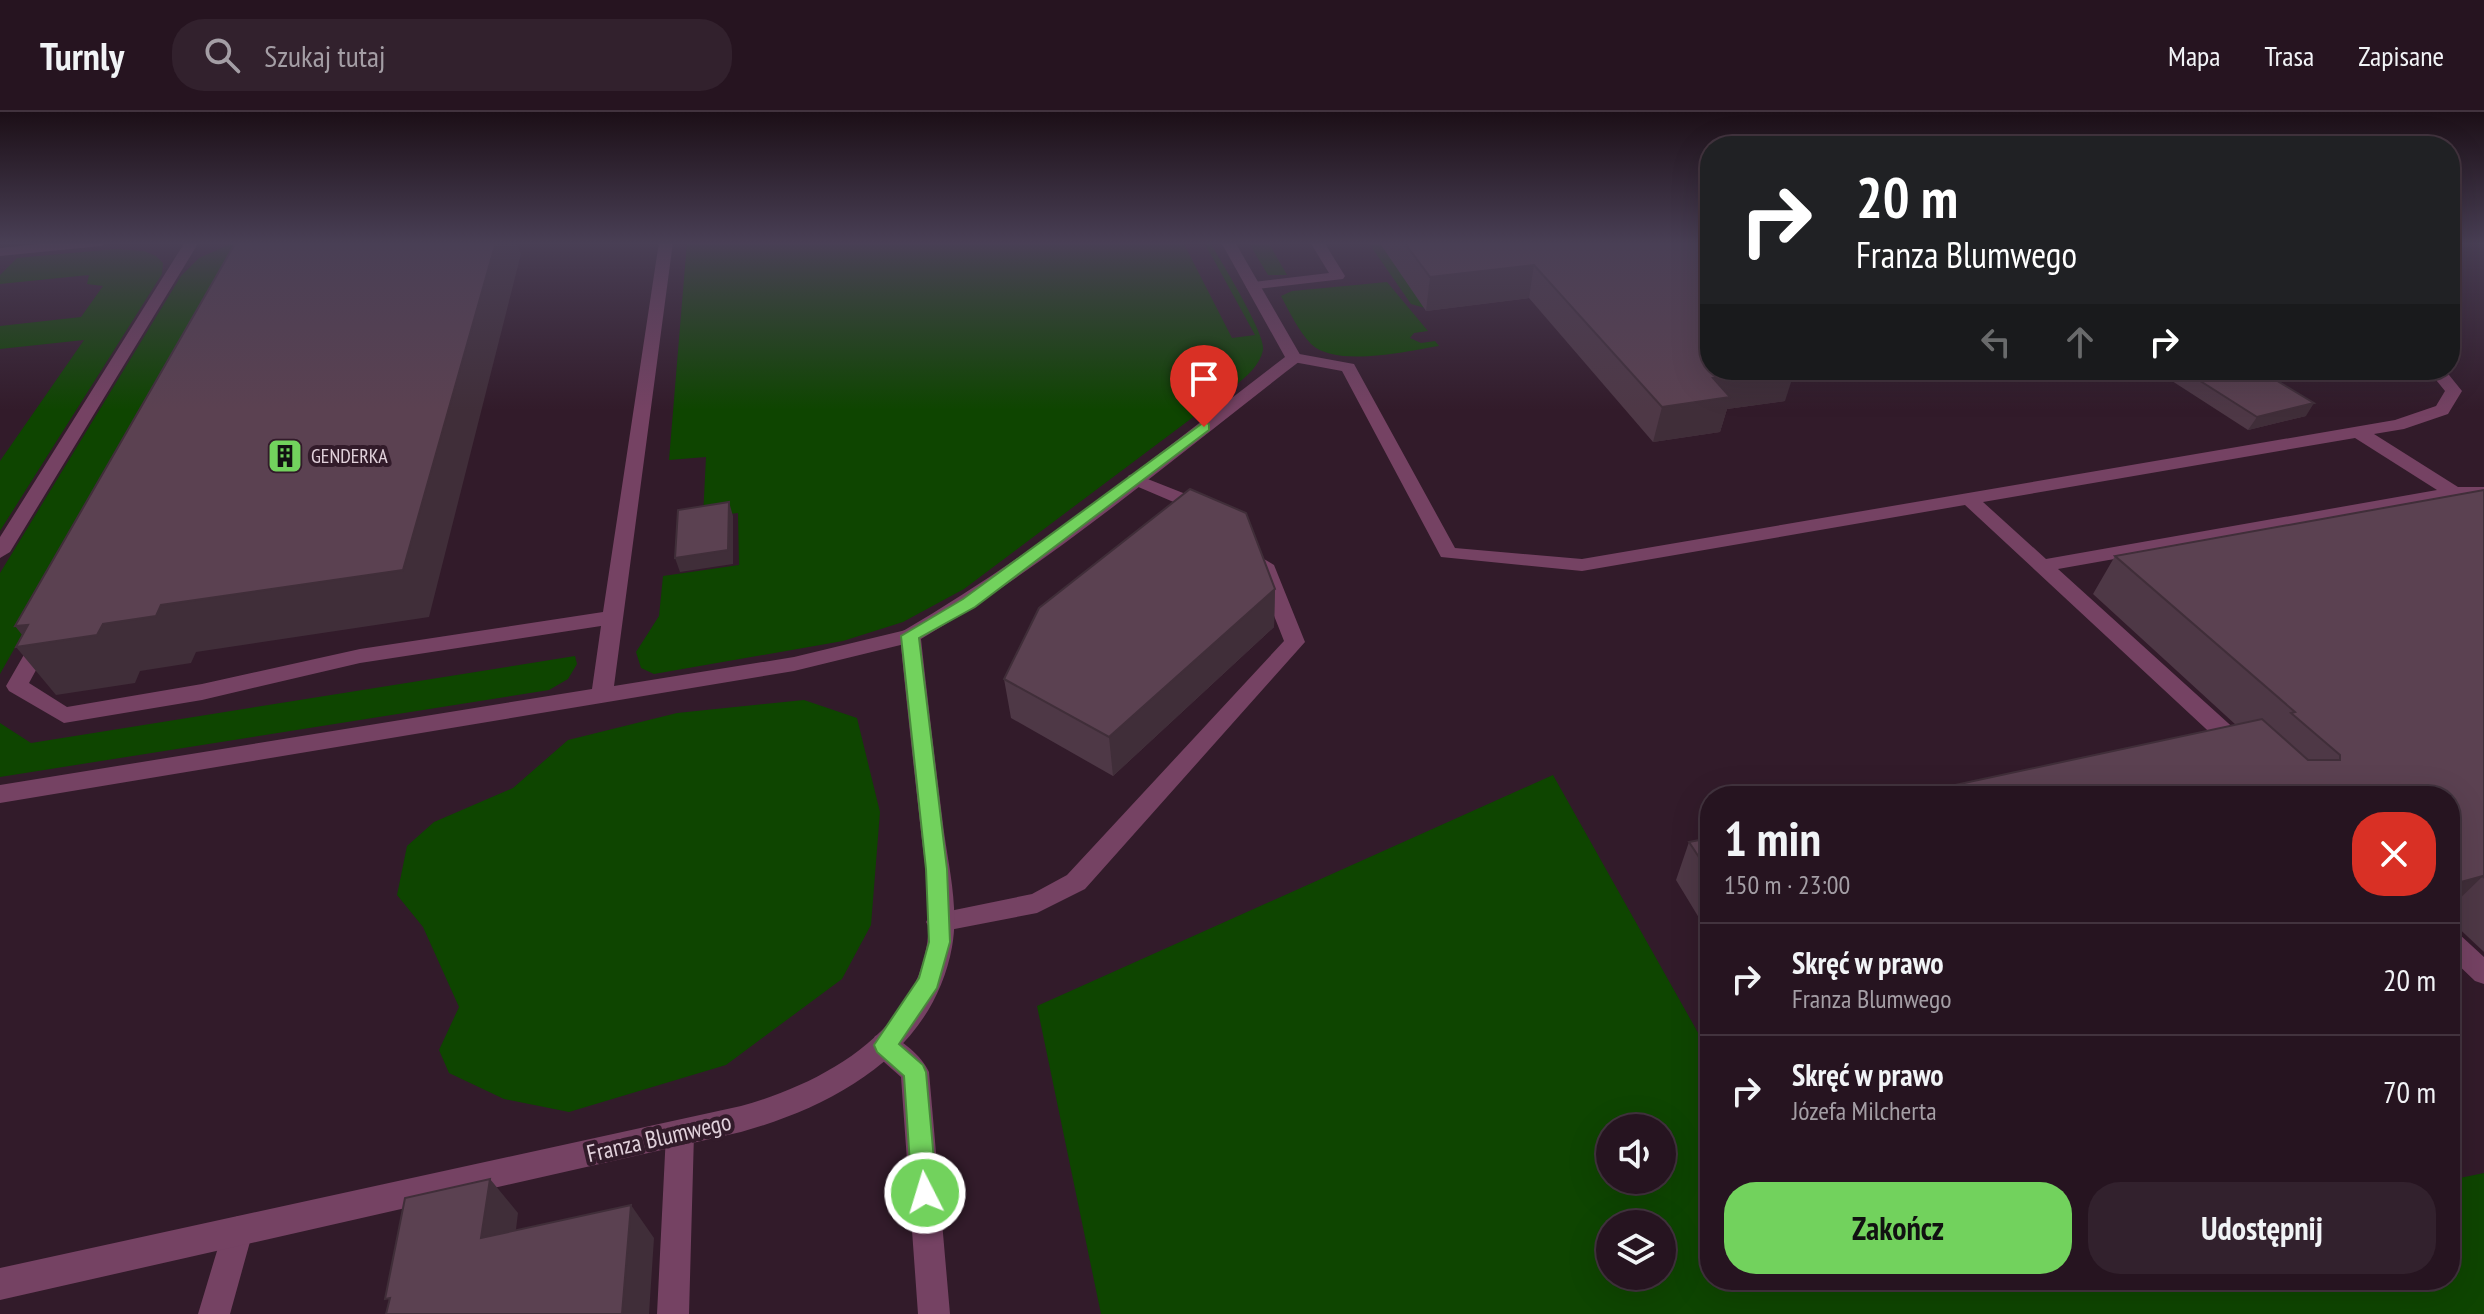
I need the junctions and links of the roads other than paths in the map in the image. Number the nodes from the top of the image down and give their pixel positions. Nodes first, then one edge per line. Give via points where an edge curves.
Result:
1 (157, 298) edge
2 (658, 298) edge
3 (1260, 298) edge
4 (1294, 358) junction
5 (2445, 380) edge
6 (2358, 432) junction
7 (1135, 479) junction
8 (2454, 493) junction
9 (2484, 493) edge
10 (1967, 497) junction
11 (1223, 516) edge
12 (1257, 546) edge
13 (0, 552) edge
14 (2042, 566) junction
15 (612, 617) junction
16 (55, 618) edge
17 (910, 636) junction
18 (602, 695) junction
19 (2260, 765) edge
20 (0, 794) edge
21 (939, 922) junction
22 (2460, 950) edge
23 (2484, 973) edge
24 (885, 1045) junction
25 (680, 1134) junction
26 (238, 1231) junction
27 (0, 1284) edge
28 (214, 1314) edge
29 (673, 1314) edge
30 (934, 1314) edge

1 - 13 street
2 - 15 street
3 - 4 street
4 - 7 street
4 - 10 street via 1348,367 1448,553 1582,565
5 - 6 street via 2454,391 2442,410
6 - 8 street
6 - 10 street
7 - 11 street
7 - 17 street via 969,603
8 - 9 street
8 - 14 street
10 - 14 street
12 - 21 street via 1295,642 1076,882 1037,903
14 - 19 street
15 - 16 street via 360,656 202,692 64,715 17,686
15 - 18 street
17 - 18 street via 794,664
17 - 21 street, Franza Blumwego
18 - 20 street
21 - 24 street, Franza Blumwego via 940,942 929,981
22 - 23 street
24 - 25 street, Franza Blumwego via 818,1092 766,1113
24 - 30 street via 915,1072
25 - 26 street, Franza Blumwego
25 - 29 street
26 - 27 street, Franza Blumwego
26 - 28 street

